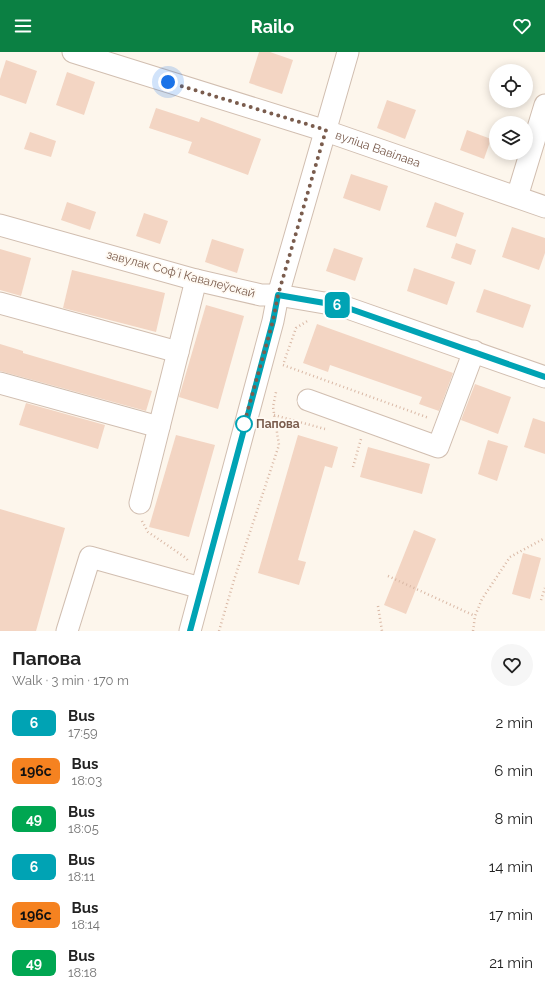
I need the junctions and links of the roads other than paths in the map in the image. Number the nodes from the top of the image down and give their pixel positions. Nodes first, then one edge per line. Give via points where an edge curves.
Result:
1 (72, 52) edge
2 (348, 52) edge
3 (545, 105) edge
4 (326, 130) junction
5 (517, 197) junction
6 (545, 207) edge
7 (0, 225) edge
8 (196, 280) junction
9 (278, 295) junction
10 (0, 303) edge
11 (474, 351) junction
12 (178, 352) junction
13 (545, 377) edge
14 (0, 383) edge
15 (308, 400) dead end
16 (159, 427) junction
17 (140, 503) dead end
18 (201, 588) junction
19 (68, 631) edge
20 (190, 631) edge

1 - 4 street, вуліца Вавілава
2 - 4 street
3 - 5 street
4 - 5 street, вуліца Вавілава
4 - 9 street
5 - 6 street, вуліца Вавілава
7 - 8 street, завулак Софʼі Кавалеўскай
8 - 9 street, завулак Софʼі Кавалеўскай via 261,295
8 - 12 street
9 - 11 street, завулак Софʼі Кавалеўскай via 342,306
9 - 18 street
10 - 12 street
11 - 13 street, завулак Софʼі Кавалеўскай
11 - 15 street via 438,447
12 - 16 street
14 - 16 street
16 - 17 street
18 - 19 street via 90,557
18 - 20 street

